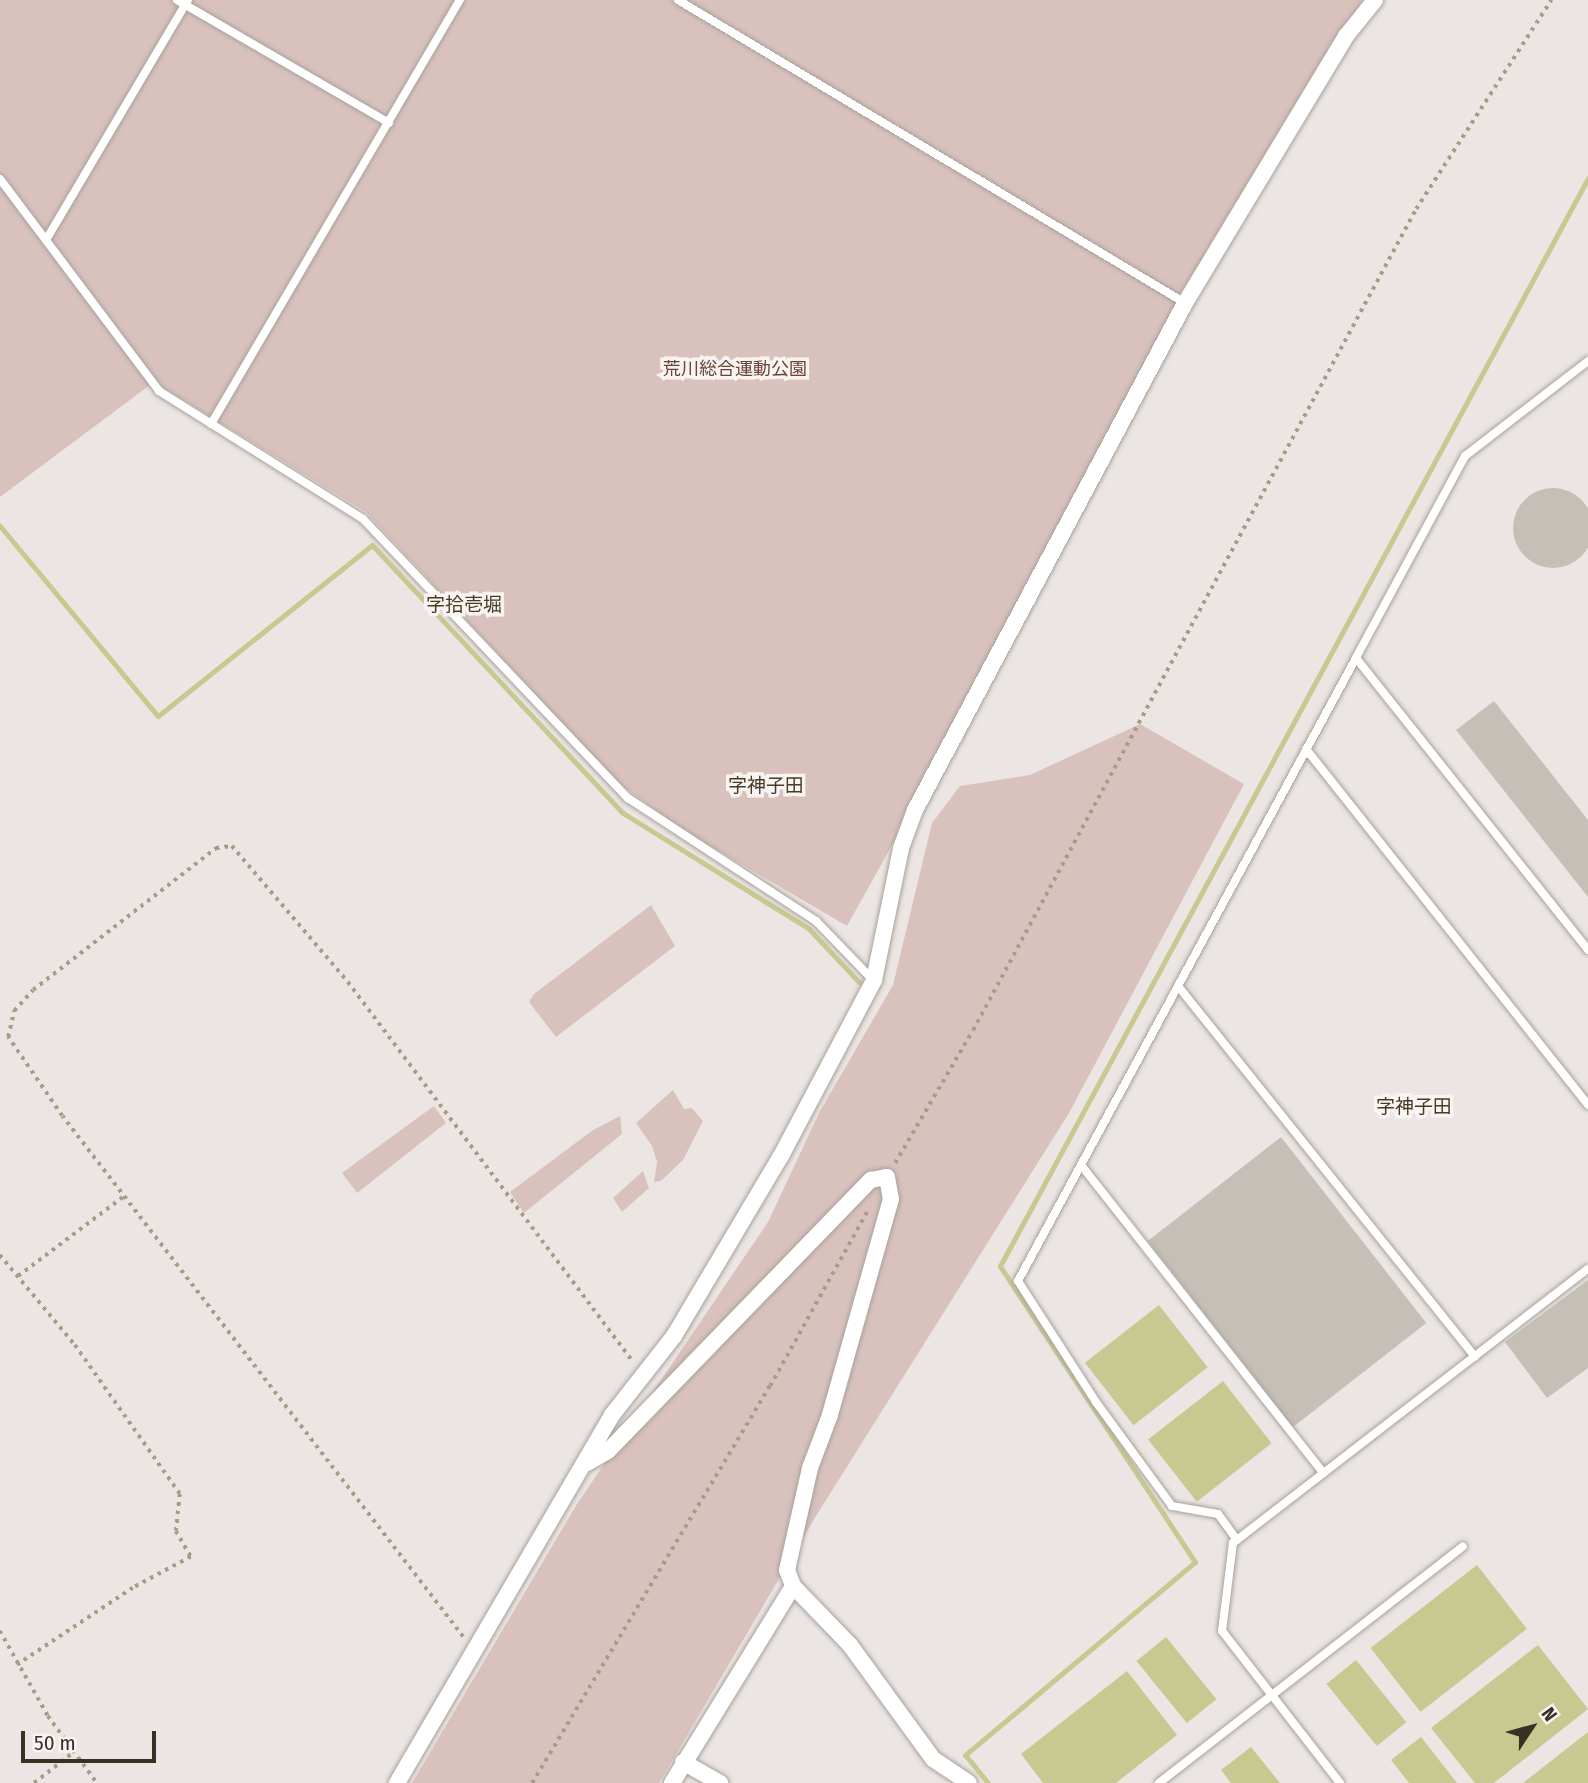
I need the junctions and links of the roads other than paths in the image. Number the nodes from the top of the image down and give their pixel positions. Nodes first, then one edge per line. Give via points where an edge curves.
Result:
1 (460, 0) edge
2 (678, 0) edge
3 (1375, 0) edge
4 (183, 2) edge
5 (389, 123) junction
6 (0, 179) edge
7 (46, 240) junction
8 (1185, 303) junction
9 (1588, 361) edge
10 (211, 424) junction
11 (1356, 658) junction
12 (1306, 749) junction
13 (1588, 950) edge
14 (874, 980) junction
15 (1178, 986) junction
16 (1588, 1105) edge
17 (1081, 1166) junction
18 (1588, 1269) edge
19 (1475, 1357) junction
20 (586, 1464) junction
21 (1323, 1473) junction
22 (1237, 1540) junction
23 (1463, 1546) dead end
24 (793, 1586) junction
25 (1272, 1695) junction
26 (683, 1762) junction
27 (397, 1783) edge
28 (672, 1783) edge
29 (720, 1783) edge
30 (969, 1783) edge
31 (1159, 1783) edge
32 (1340, 1783) edge

1 - 5 lane
2 - 8 lane
3 - 8 street via 1346,36
4 - 5 lane
4 - 7 lane
5 - 10 lane
6 - 7 lane
7 - 10 lane via 159,391
8 - 14 street via 915,810 901,848
9 - 11 lane via 1465,456
10 - 14 lane via 363,519 628,798 816,921
11 - 12 lane
11 - 13 lane
12 - 15 lane
12 - 16 lane
14 - 20 street via 706,1287 674,1336 642,1372
15 - 17 lane
15 - 19 lane
17 - 21 lane
17 - 22 lane via 1018,1281 1096,1402 1172,1506 1218,1514
18 - 19 lane
19 - 21 lane
20 - 24 street via 608,1451 871,1180 887,1177 891,1199 787,1553
20 - 27 street
21 - 22 lane
22 - 25 lane via 1222,1631
23 - 25 lane
24 - 26 street
24 - 30 street via 850,1645 933,1759
25 - 31 lane
25 - 32 lane
26 - 28 street
26 - 29 street

